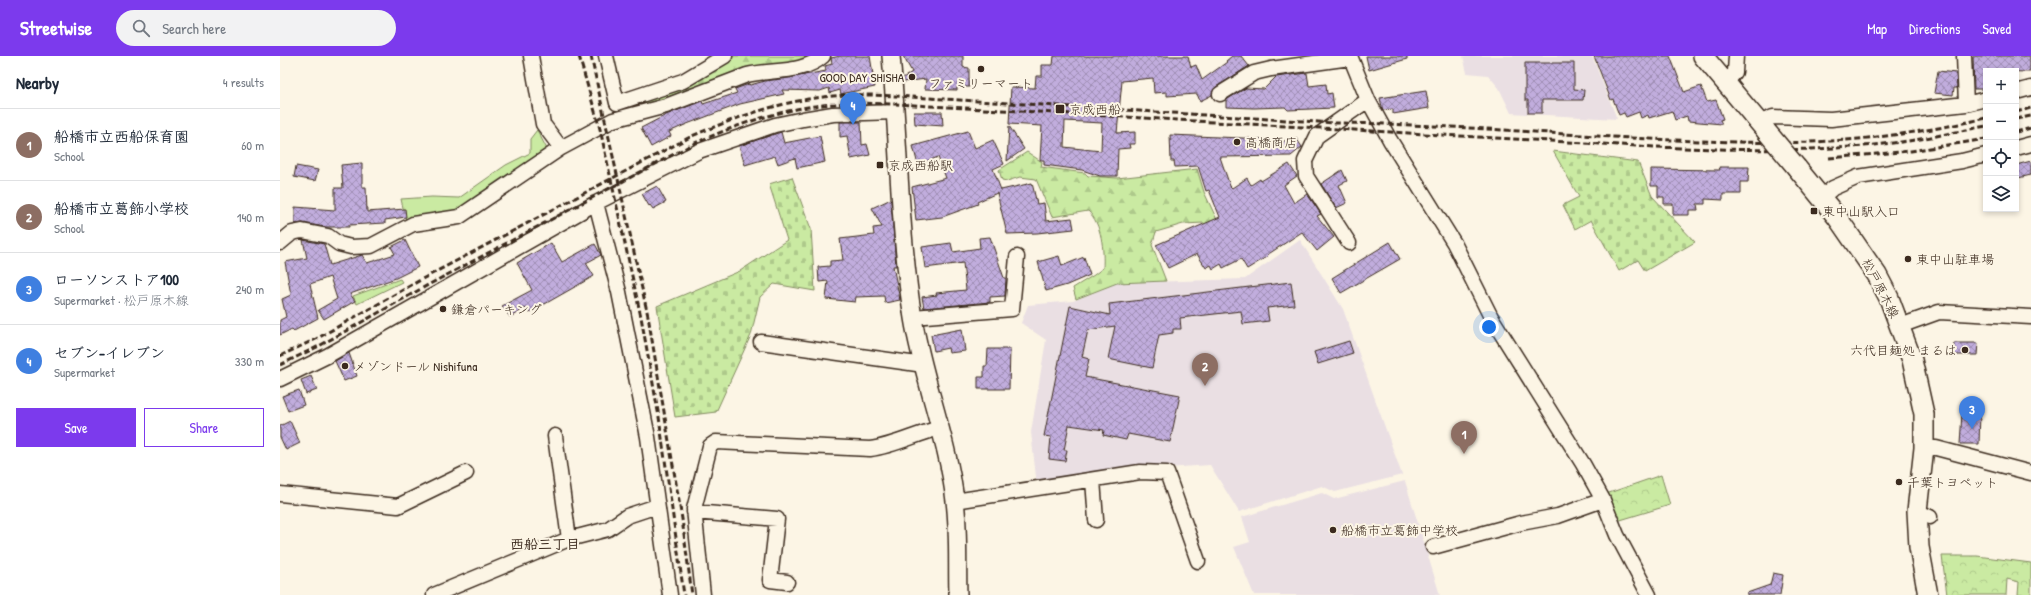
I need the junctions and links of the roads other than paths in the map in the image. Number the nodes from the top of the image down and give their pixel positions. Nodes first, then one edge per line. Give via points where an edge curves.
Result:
1 (531, 56) edge
2 (606, 56) edge
3 (725, 56) edge
4 (823, 56) edge
5 (891, 56) edge
6 (1703, 56) edge
7 (1736, 56) edge
8 (1964, 56) edge
9 (1350, 57) edge
10 (1726, 83) junction
11 (2031, 88) edge
12 (2019, 91) edge
13 (1220, 94) dead end
14 (1368, 100) junction
15 (1983, 100) edge
16 (1966, 104) junction
17 (896, 112) junction
18 (1763, 127) junction
19 (2031, 144) edge
20 (2019, 147) edge
21 (561, 148) junction
22 (1983, 156) edge
23 (1821, 198) junction
24 (596, 203) junction
25 (280, 242) edge
26 (1349, 243) dead end
27 (1017, 257) dead end
28 (913, 317) junction
29 (2031, 317) edge
30 (1900, 326) junction
31 (761, 342) dead end
32 (924, 365) junction
33 (280, 379) edge
34 (940, 428) junction
35 (555, 436) dead end
36 (1924, 448) junction
37 (466, 473) dead end
38 (2031, 473) edge
39 (1093, 480) junction
40 (280, 494) edge
41 (1603, 500) junction
42 (955, 501) junction
43 (657, 506) junction
44 (694, 512) junction
45 (1096, 520) dead end
46 (569, 539) junction
47 (1433, 547) dead end
48 (1198, 561) dead end
49 (787, 582) dead end
50 (434, 595) edge
51 (670, 595) edge
52 (702, 595) edge
53 (958, 595) edge
54 (1649, 595) edge
55 (1928, 595) edge

1 - 21 street via 543,124
2 - 3 street via 617,103 683,81
4 - 21 street via 805,67 747,75 666,106 613,120
5 - 17 street
6 - 10 main road, 松戸原木線
7 - 10 street via 1735,72
8 - 16 street
9 - 13 street via 1254,73
9 - 14 street
10 - 18 main road, 松戸原木線
11 - 12 street
14 - 26 street via 1317,136 1305,161 1306,176
14 - 41 street via 1454,243 1491,317 1584,464
15 - 16 street
16 - 18 street via 1831,119 1773,117
17 - 24 street via 833,114 775,125 699,150
17 - 28 street via 898,177
18 - 23 main road, 松戸原木線, bridge
19 - 20 street
21 - 25 street via 458,217 413,224 371,246 352,247 339,244 328,236 302,231
22 - 23 street via 1858,177 1833,188
23 - 30 main road, 松戸原木線 via 1859,246 1877,274 1890,298
24 - 33 street via 327,356
24 - 43 street via 619,292 648,437
27 - 28 street via 1012,309
28 - 32 street
29 - 30 street via 1939,312
30 - 36 main road, 松戸原木線 via 1924,414
31 - 32 street
32 - 34 street
34 - 42 street
34 - 44 street via 886,447 870,449 716,442 710,446
35 - 46 street
36 - 38 street via 1936,448
36 - 55 main road, 松戸原木線 via 1924,514 1919,547
37 - 40 street via 398,506
39 - 42 street
39 - 45 street
39 - 48 street via 1140,472 1168,473
41 - 47 street via 1558,516 1521,523
41 - 54 street via 1617,535
42 - 53 street
43 - 46 street via 627,516 608,529
43 - 51 street
44 - 49 street via 777,519 770,580
44 - 52 street
46 - 50 street

